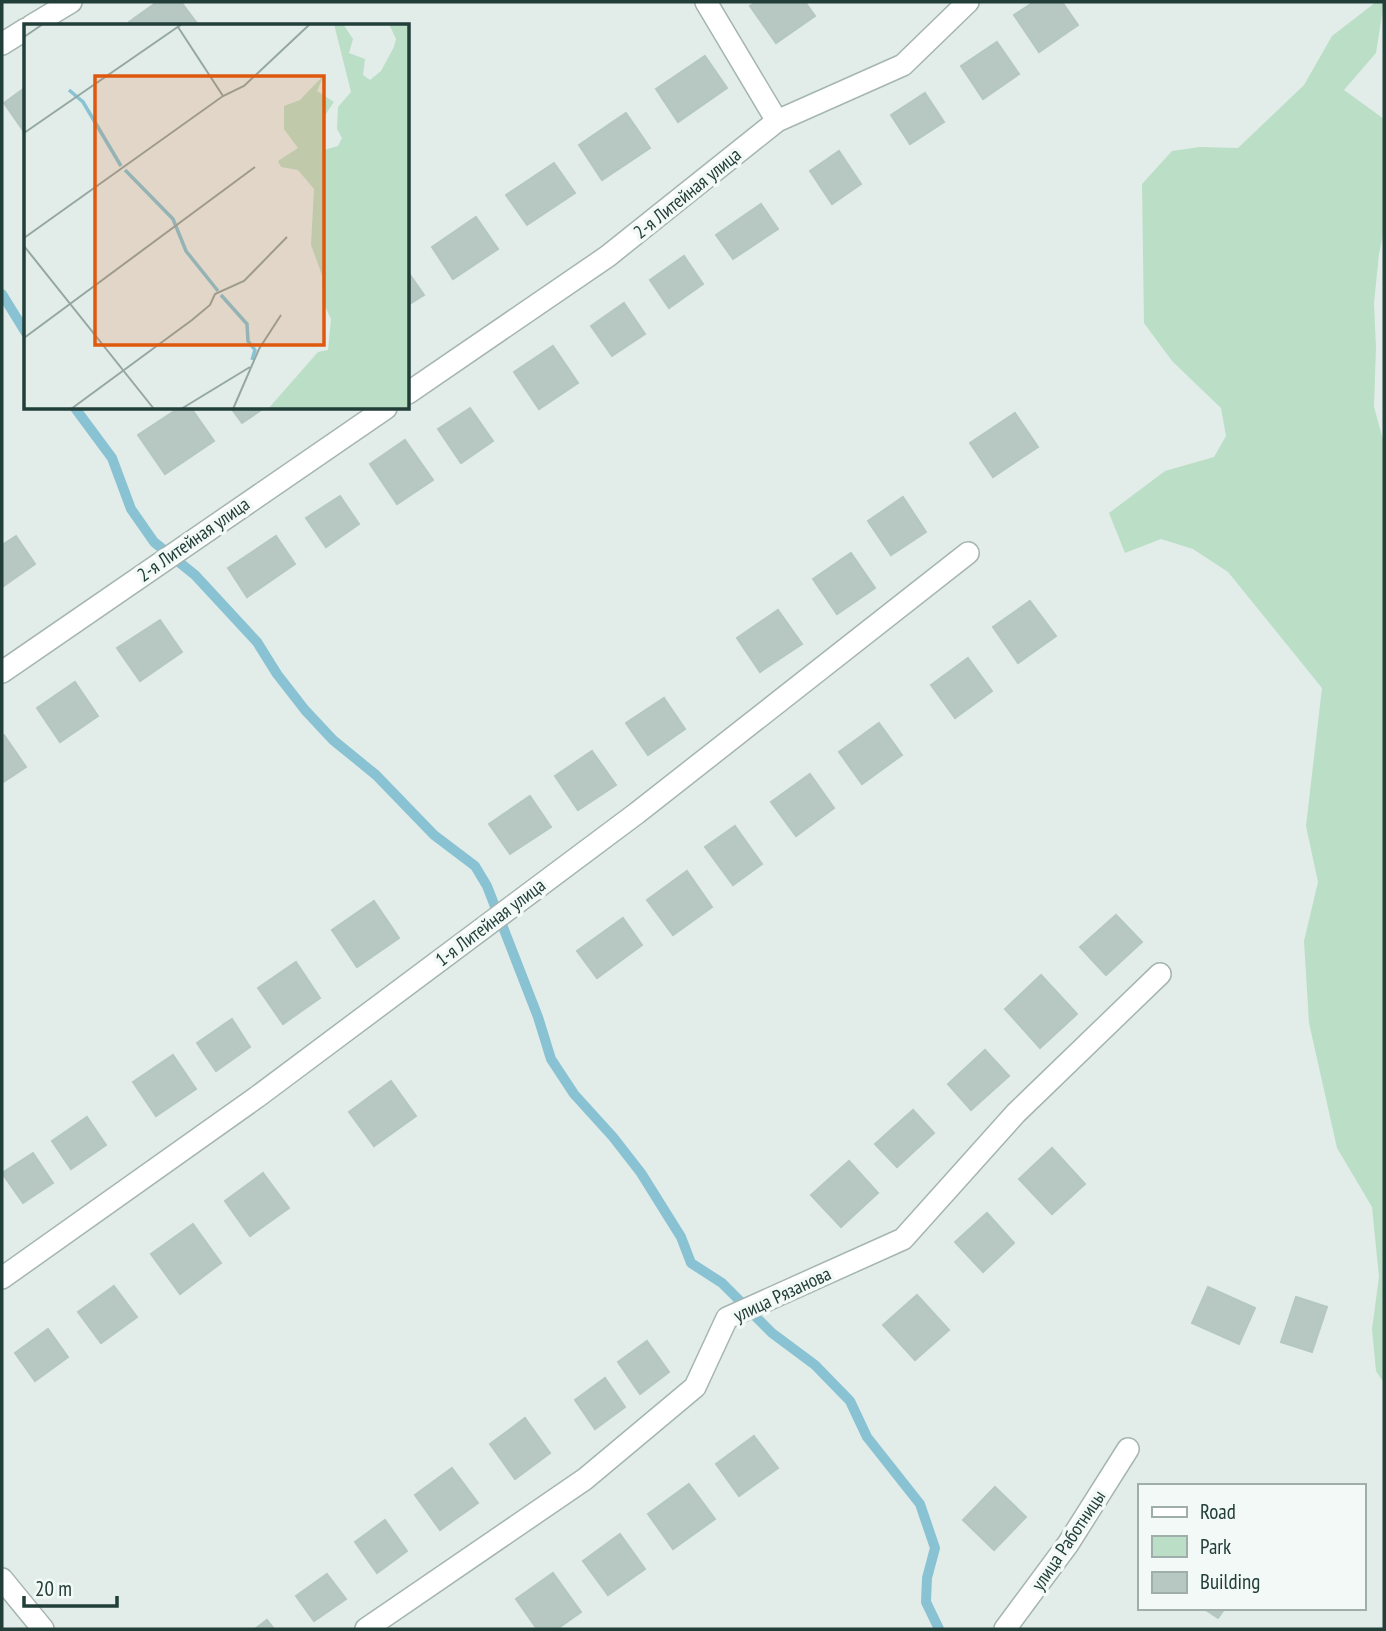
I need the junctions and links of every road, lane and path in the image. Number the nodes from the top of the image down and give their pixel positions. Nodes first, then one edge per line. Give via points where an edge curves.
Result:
1 (71, 2) edge
2 (706, 2) edge
3 (968, 2) edge
4 (34, 24) edge
5 (24, 30) edge
6 (2, 44) edge
7 (777, 121) junction
8 (410, 392) edge
9 (383, 410) edge
10 (968, 553) dead end
11 (2, 672) edge
12 (1160, 974) dead end
13 (2, 1278) edge
14 (1128, 1449) dead end
15 (2, 1579) edge
16 (43, 1629) edge
17 (366, 1629) edge
18 (1005, 1629) edge

1 - 4 street
2 - 7 street
3 - 7 street, 2-я Литейная улица via 903,65
5 - 6 street
7 - 8 street, 2-я Литейная улица via 608,256
9 - 11 street, 2-я Литейная улица
10 - 13 street, 1-я Литейная улица via 625,821 257,1097
12 - 17 street, улица Рязанова via 1016,1113 903,1239 727,1318 695,1387 585,1479
14 - 18 street, улица Работницы via 1068,1544
15 - 16 street

